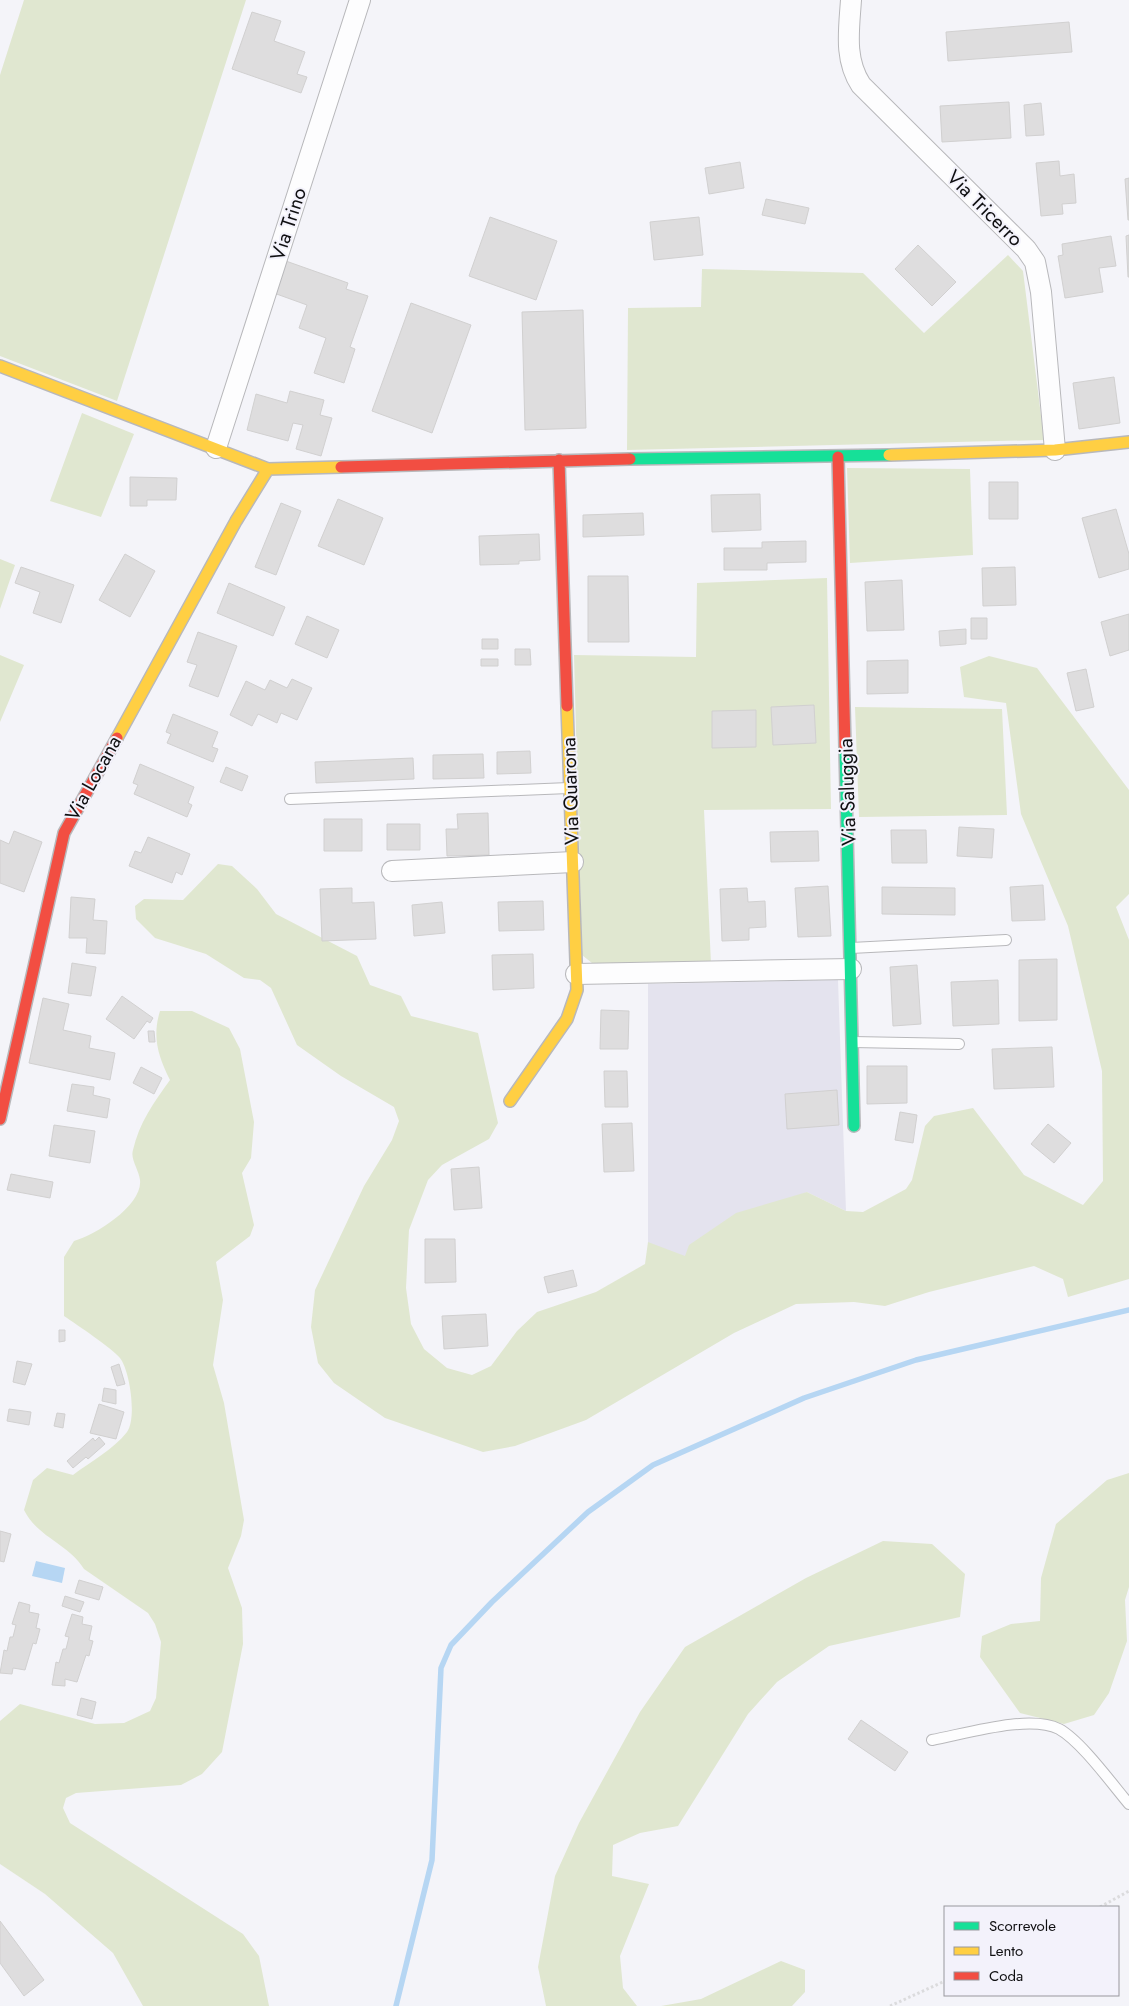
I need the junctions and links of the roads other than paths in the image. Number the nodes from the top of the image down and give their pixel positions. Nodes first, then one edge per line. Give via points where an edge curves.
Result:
1 (360, 0) edge
2 (852, 0) edge
3 (0, 366) edge
4 (1129, 442) edge
5 (216, 448) junction
6 (1055, 450) junction
7 (838, 457) junction
8 (559, 460) junction
9 (268, 469) junction
10 (570, 788) junction
11 (290, 799) dead end
12 (573, 862) junction
13 (392, 871) dead end
14 (1006, 940) dead end
15 (851, 948) junction
16 (851, 969) junction
17 (576, 974) junction
18 (853, 1042) junction
19 (959, 1044) dead end
20 (510, 1101) dead end
21 (0, 1119) edge
22 (854, 1126) dead end
23 (932, 1740) dead end
24 (1129, 1804) edge

1 - 5 street, Via Trino
2 - 6 street, Via Tricerro via 849,51 852,68 861,85 1026,249 1035,262 1041,292
3 - 5 street
4 - 6 street
5 - 9 street
6 - 7 street
7 - 8 street
7 - 15 street, Via Saluggia
8 - 9 street
8 - 10 street, Via Quarona
9 - 21 street, Via Locana via 64,833
10 - 11 lane
10 - 12 street, Via Quarona
12 - 13 street
12 - 17 street, Via Quarona
14 - 15 lane
15 - 16 street, Via Saluggia
16 - 17 street
16 - 18 street, Via Saluggia
17 - 20 street, Via Quarona via 576,997 571,1012
18 - 19 lane
18 - 22 street, Via Saluggia
23 - 24 lane via 1030,1722 1050,1726 1072,1740

